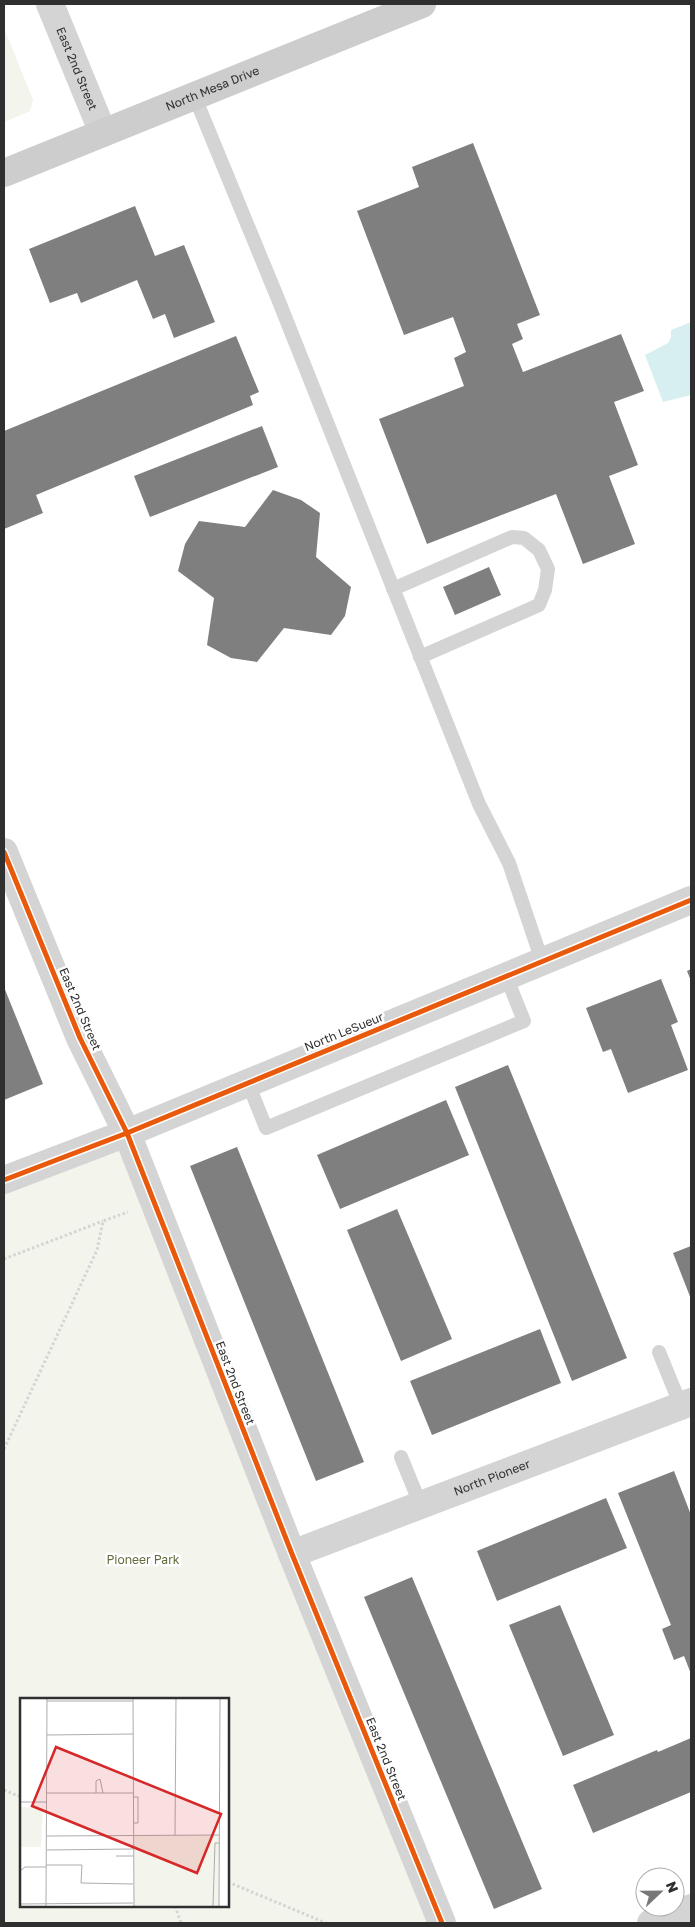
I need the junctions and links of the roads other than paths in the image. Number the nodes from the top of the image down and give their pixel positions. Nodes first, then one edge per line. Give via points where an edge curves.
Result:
1 (50, 4) edge
2 (422, 4) edge
3 (194, 95) junction
4 (103, 133) junction
5 (4, 173) edge
6 (393, 589) junction
7 (420, 657) junction
8 (4, 852) edge
9 (691, 900) edge
10 (542, 961) junction
11 (506, 976) junction
12 (248, 1083) junction
13 (127, 1133) junction
14 (4, 1180) edge
15 (659, 1352) dead end
16 (686, 1404) edge
17 (401, 1457) dead end
18 (421, 1506) junction
19 (292, 1554) junction
20 (691, 1908) edge
21 (442, 1923) edge
22 (652, 1923) edge

1 - 4 street, East 2nd Street
2 - 3 main road, North Mesa Drive
3 - 4 main road, North Mesa Drive
3 - 6 lane
4 - 5 main road, North Mesa Drive
6 - 7 lane
6 - 7 lane via 512,536 524,538 539,550 548,570 546,590 539,605
7 - 10 lane via 479,804 509,863
8 - 13 street, East 2nd Street via 80,1038
9 - 10 street, North LeSueur
10 - 11 street, North LeSueur
11 - 12 street, North LeSueur
11 - 12 lane via 524,1021 266,1128
12 - 13 street, North LeSueur
13 - 14 street, North LeSueur
13 - 19 street, East 2nd Street
15 - 16 lane
16 - 18 street, North Pioneer
17 - 18 lane
18 - 19 street, North Pioneer
19 - 21 street, East 2nd Street
20 - 22 street

